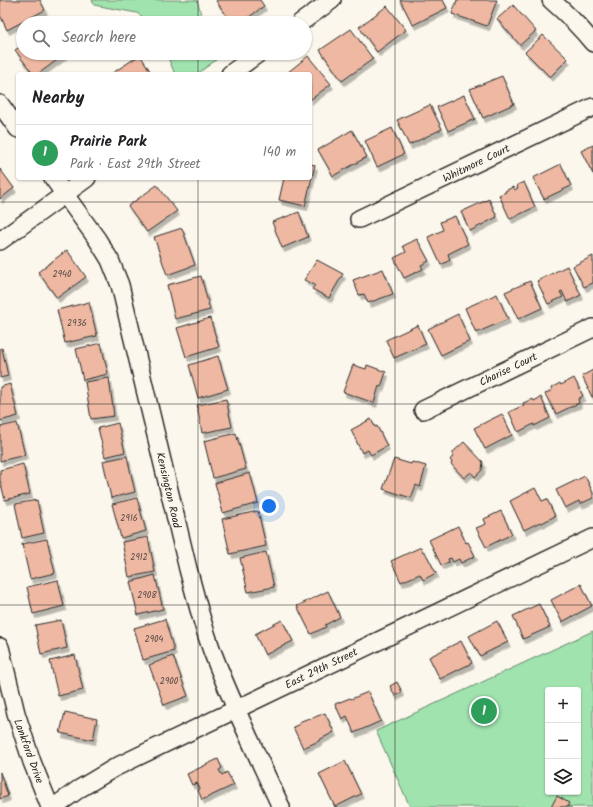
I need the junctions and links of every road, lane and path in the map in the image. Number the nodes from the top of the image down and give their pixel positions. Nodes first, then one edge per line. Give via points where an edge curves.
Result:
1 (332, 0) edge
2 (551, 0) edge
3 (310, 16) edge
4 (593, 43) edge
5 (249, 60) edge
6 (233, 72) edge
7 (0, 104) edge
8 (593, 107) edge
9 (16, 126) edge
10 (54, 180) edge
11 (84, 180) edge
12 (65, 194) junction
13 (359, 219) dead end
14 (0, 241) edge
15 (593, 328) edge
16 (423, 410) dead end
17 (593, 538) edge
18 (0, 647) edge
19 (236, 709) junction
20 (50, 807) edge
21 (54, 807) edge
22 (281, 807) edge

1 - 3 street
2 - 4 street
5 - 6 street
7 - 9 street
8 - 13 street, Whitmore Court
10 - 12 street, Kensington Road
11 - 12 street
12 - 14 street
12 - 19 street, Kensington Road via 110,260 120,285 197,604
15 - 16 street, Charise Court
17 - 19 street, East 29th Street
18 - 20 street, Lankford Drive via 16,713
19 - 21 street, East 29th Street via 116,767
19 - 22 street, Kensington Road

